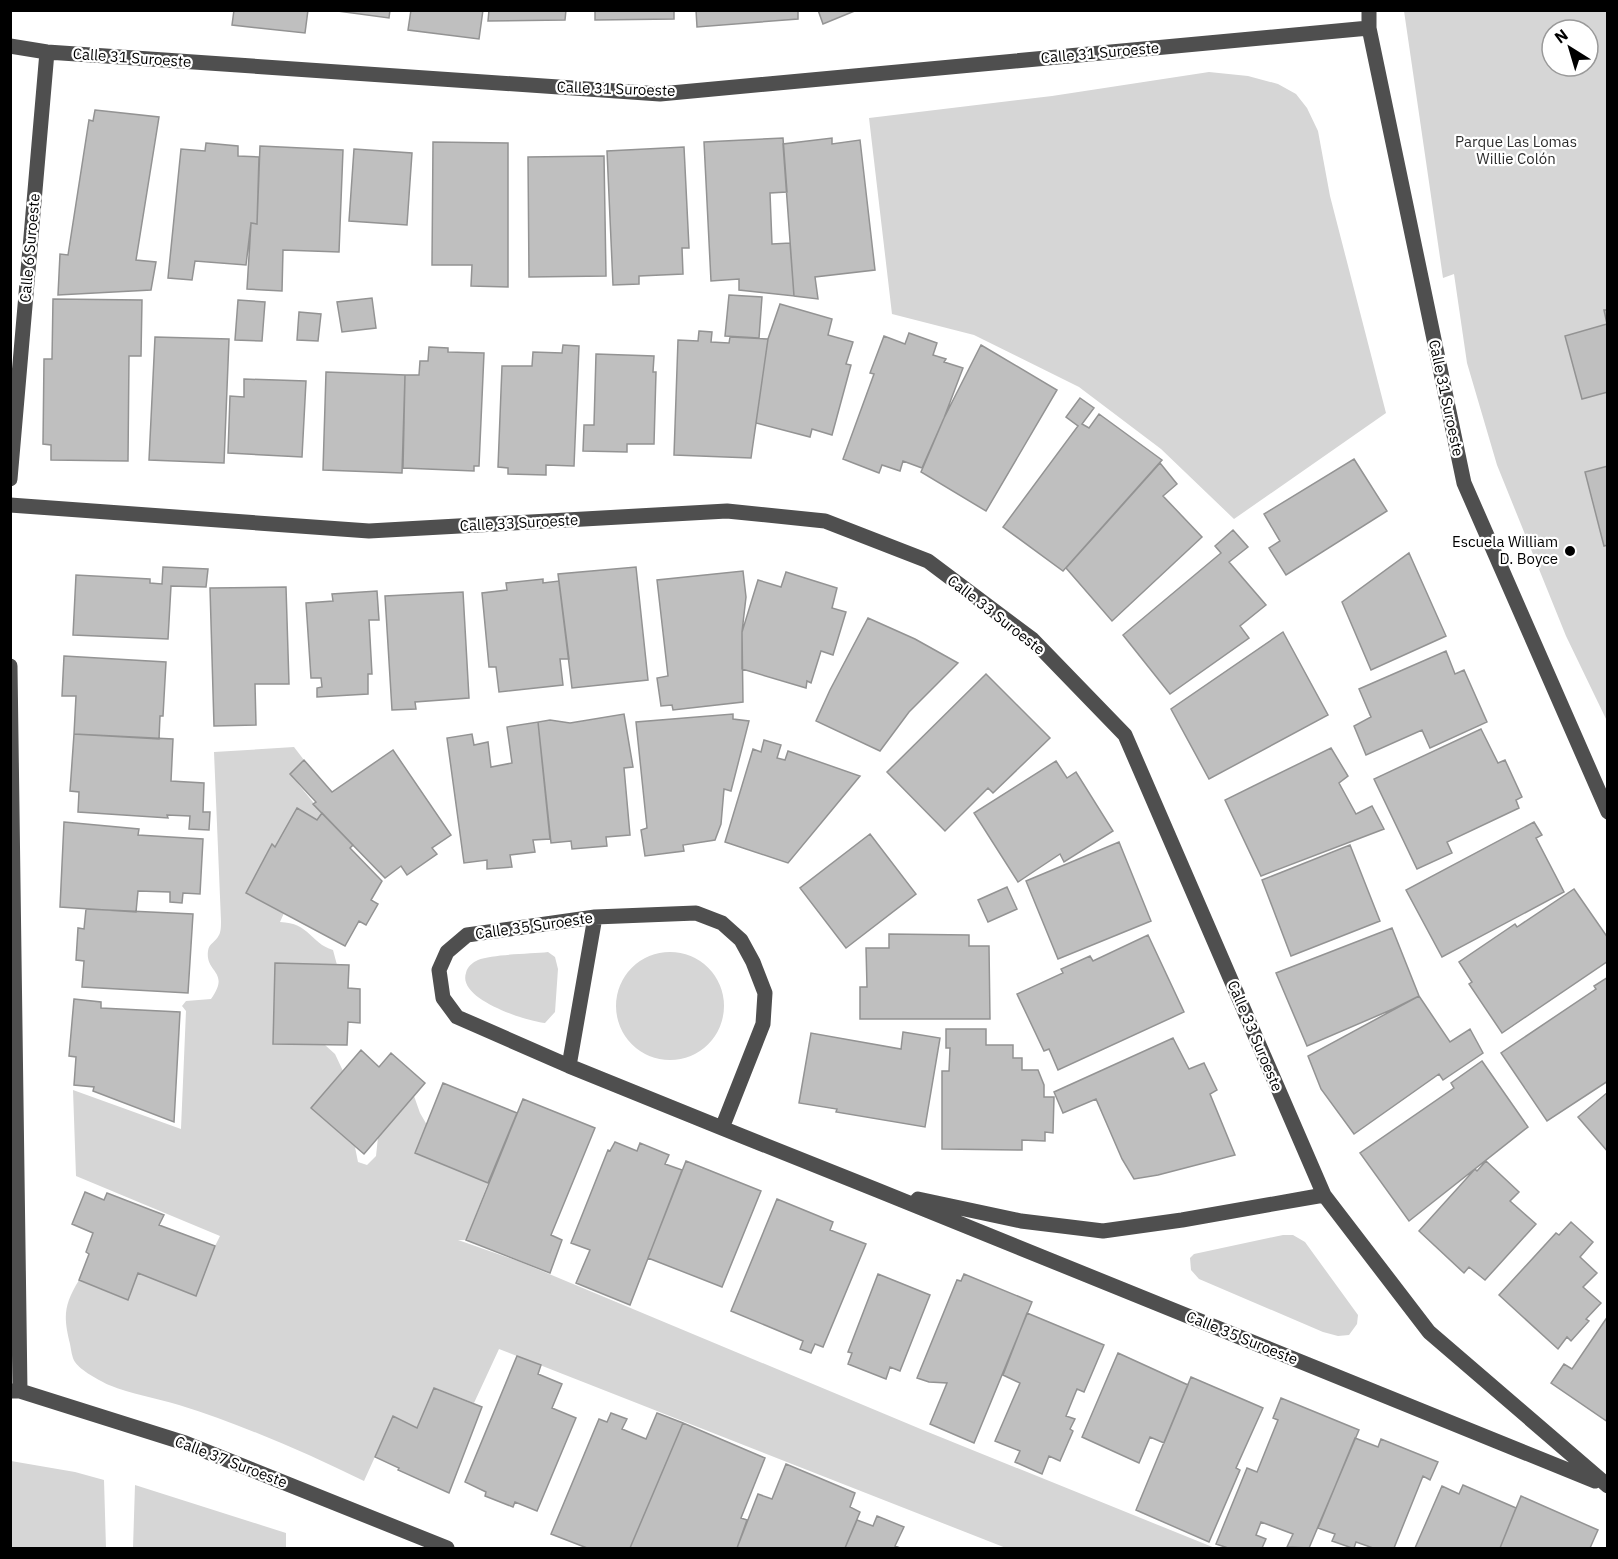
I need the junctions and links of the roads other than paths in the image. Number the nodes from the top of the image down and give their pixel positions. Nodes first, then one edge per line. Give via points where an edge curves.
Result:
1 (1369, 10) edge
2 (1369, 28) junction
3 (10, 46) edge
4 (47, 52) junction
5 (10, 479) edge
6 (10, 505) edge
7 (10, 666) edge
8 (1608, 812) edge
9 (595, 917) junction
10 (569, 1066) junction
11 (722, 1128) junction
12 (877, 1190) junction
13 (1323, 1194) junction
14 (15, 1391) edge
15 (1608, 1486) edge
16 (447, 1548) edge

1 - 2 street
2 - 4 street, Calle 31 Suroeste via 660,94
2 - 8 street, Calle 31 Suroeste via 1464,483
3 - 4 street, Calle 31 Suroeste
4 - 5 street, Calle 6 Suroeste
6 - 13 street, Calle 33 Suroeste via 369,531 727,511 825,521 928,561 1032,639 1125,735
7 - 14 street
9 - 10 street
9 - 10 street, Calle 35 Suroeste via 467,935 447,952 439,970 442,998 457,1017
9 - 11 street, Calle 35 Suroeste via 696,913 722,923 741,940 765,993 763,1024
10 - 11 street, Calle 35 Suroeste
11 - 12 street, Calle 35 Suroeste
12 - 13 street, Calle 35 Suroeste via 1021,1221 1102,1231
12 - 15 street, Calle 35 Suroeste
13 - 15 street, Calle 33 Suroeste via 1429,1332
14 - 16 street, Calle 37 Suroeste via 185,1443

